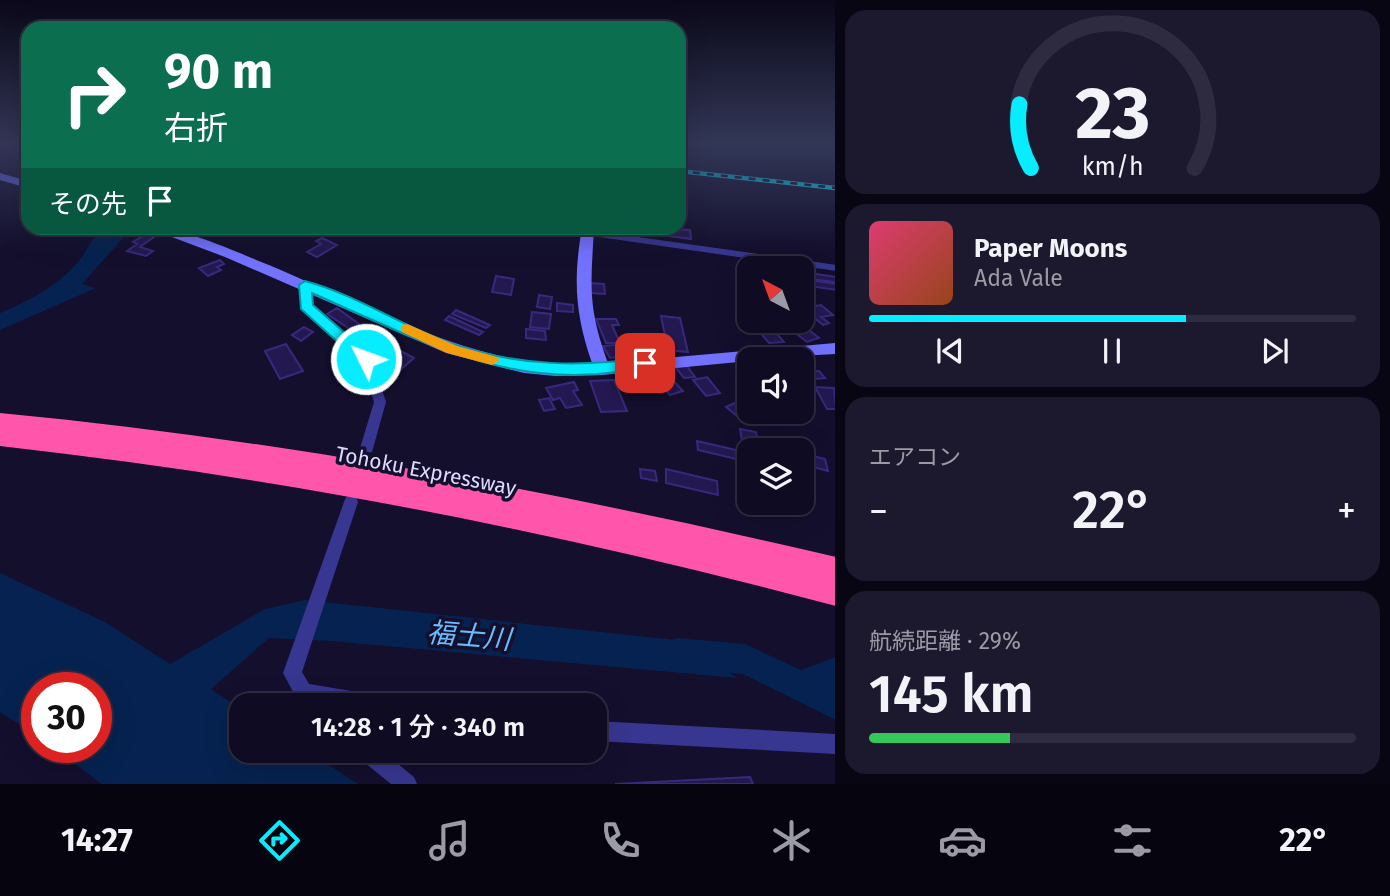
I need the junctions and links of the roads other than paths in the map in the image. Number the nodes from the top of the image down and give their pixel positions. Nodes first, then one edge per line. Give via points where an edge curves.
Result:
1 (174, 235) edge
2 (587, 235) edge
3 (620, 235) edge
4 (835, 268) edge
5 (305, 285) junction
6 (835, 348) edge
7 (602, 369) junction
8 (0, 421) edge
9 (0, 438) edge
10 (367, 448) dead end
11 (351, 502) dead end
12 (835, 570) edge
13 (324, 578) joint
14 (835, 592) edge
15 (292, 673) joint
16 (304, 693) edge
17 (607, 732) edge
18 (835, 744) edge
19 (381, 763) edge
20 (407, 784) edge

1 - 5 street
2 - 7 street via 580,290 587,329
3 - 4 street
5 - 7 street via 475,356 524,367
5 - 10 street via 306,306 366,359 380,402
6 - 7 street
8 - 12 highway, Tohoku Expressway via 113,431 379,470 547,502
9 - 14 highway, Tohoku Expressway via 126,450 374,487 695,555
11 - 13 street
13 - 15 street
15 - 16 street
17 - 18 street
19 - 20 street

